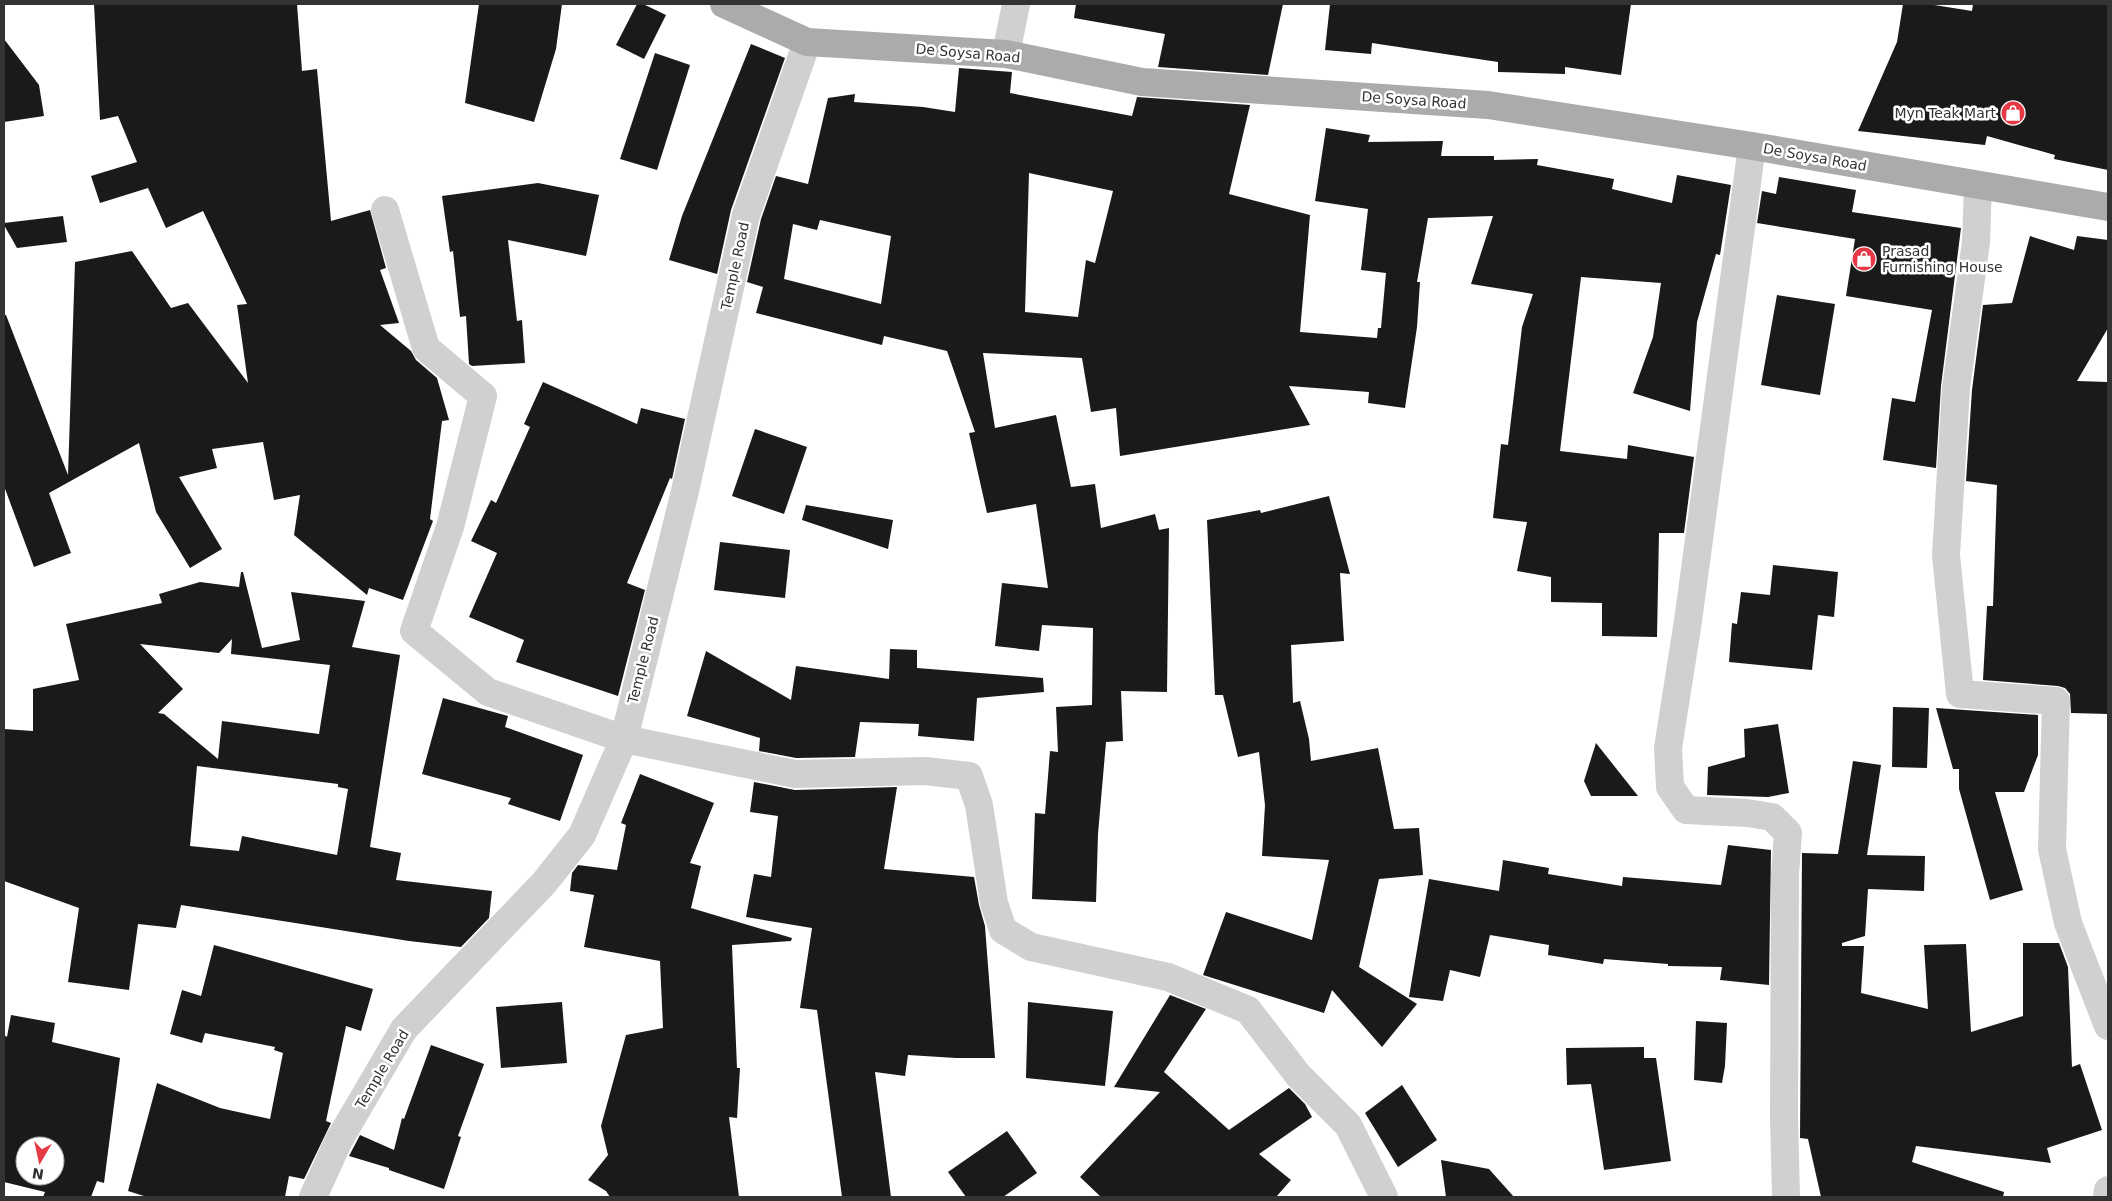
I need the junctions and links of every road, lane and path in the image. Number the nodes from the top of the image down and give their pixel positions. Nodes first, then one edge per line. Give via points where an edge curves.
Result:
1 (724, 4) edge
2 (1016, 4) edge
3 (807, 42) junction
4 (1006, 54) junction
5 (1752, 146) junction
6 (1978, 185) junction
7 (2108, 207) edge
8 (385, 210) dead end
9 (624, 739) junction
10 (2108, 1026) edge
11 (2108, 1190) edge
12 (312, 1197) edge
13 (1384, 1197) edge
14 (1786, 1197) edge
15 (2106, 1197) edge

1 - 3 main road, De Soysa Road
2 - 4 street
3 - 4 main road, De Soysa Road
3 - 9 street, Temple Road via 746,215 687,481
4 - 5 main road, De Soysa Road via 1142,82 1488,105
5 - 6 main road, De Soysa Road
5 - 14 street via 1668,748 1670,787 1686,810 1772,817 1788,833 1785,884
6 - 7 main road, De Soysa Road
6 - 10 street via 1976,242 1956,388 1946,554 1960,694 2056,701 2052,849 2068,923
8 - 9 street via 426,348 483,396 450,527 414,631 488,692
9 - 12 street, Temple Road via 582,835 544,883 404,1029 339,1140
9 - 13 street via 795,774 925,771 968,776 980,804 994,903 1003,930 1031,946 1168,976 1248,1010 1298,1075 1348,1125
11 - 15 street

